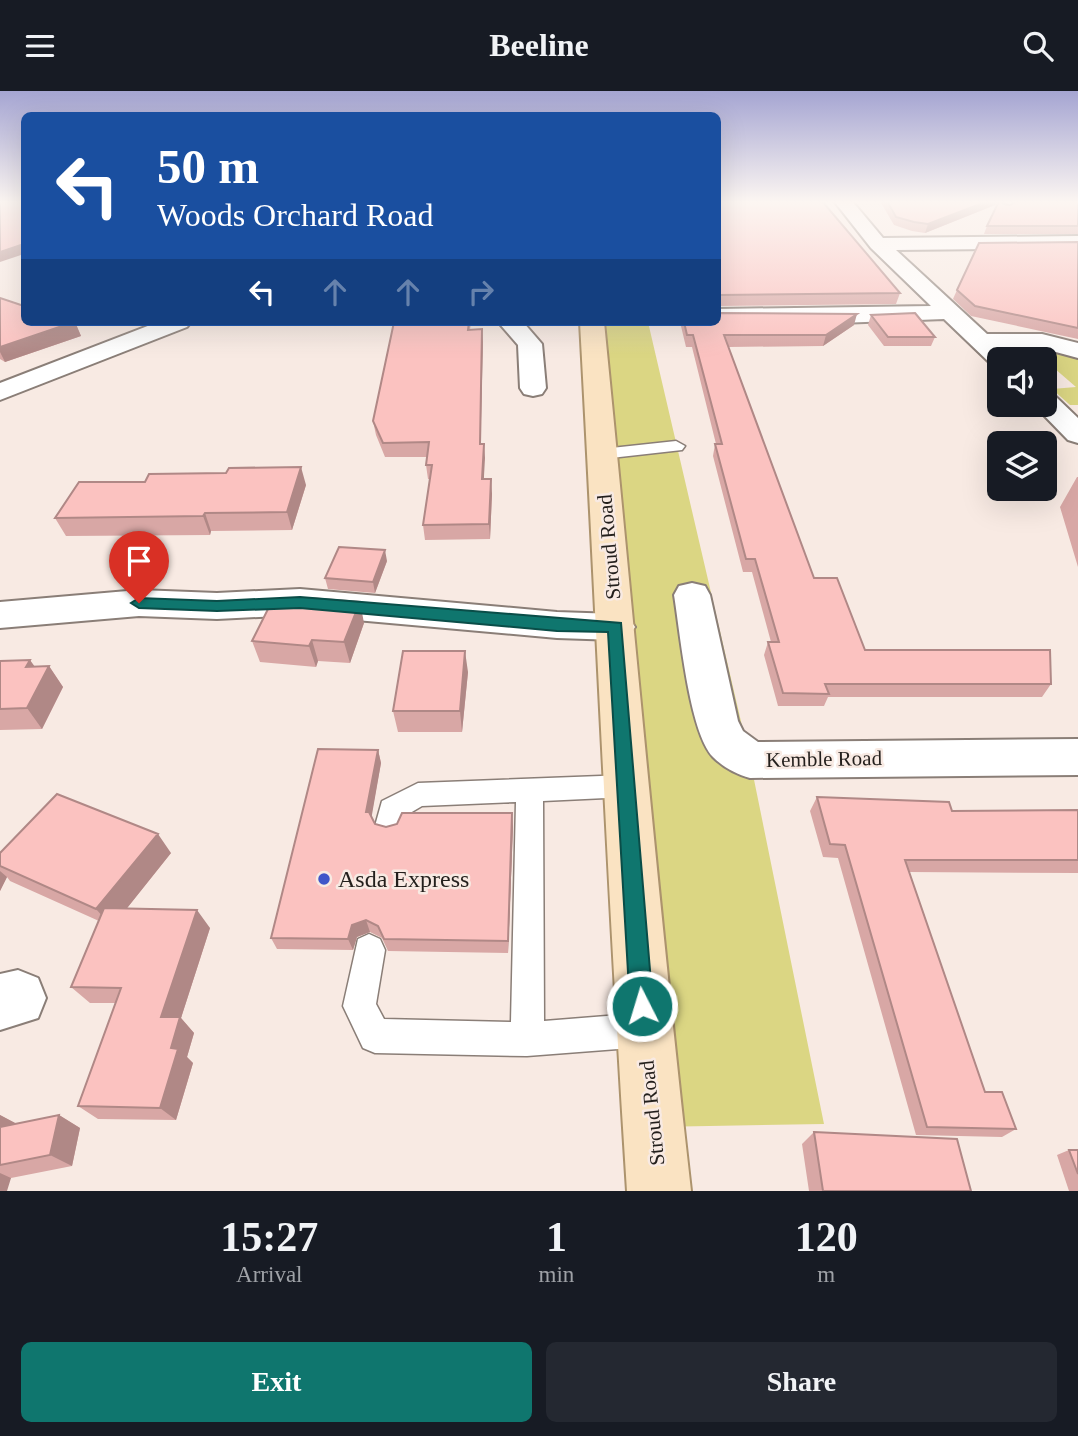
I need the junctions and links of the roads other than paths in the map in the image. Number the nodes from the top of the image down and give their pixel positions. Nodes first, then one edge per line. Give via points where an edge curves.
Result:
1 (887, 252) edge
2 (952, 312) junction
3 (721, 316) edge
4 (169, 326) edge
5 (514, 326) edge
6 (592, 326) edge
7 (982, 341) junction
8 (988, 347) edge
9 (1078, 351) edge
10 (533, 389) dead end
11 (0, 392) edge
12 (1057, 414) edge
13 (1078, 434) edge
14 (676, 446) dead end
15 (602, 454) junction
16 (692, 595) dead end
17 (0, 615) edge
18 (616, 627) junction
19 (1078, 757) edge
20 (627, 786) junction
21 (530, 791) junction
22 (389, 826) edge
23 (369, 950) dead end
24 (644, 1030) junction
25 (527, 1039) junction
26 (659, 1191) edge

1 - 2 street
2 - 3 street
2 - 7 street
4 - 11 street
5 - 10 street via 530,344
6 - 15 main road, Stroud Road
7 - 8 street
7 - 9 street via 1042,341
12 - 13 street
14 - 15 lane
15 - 18 main road, Stroud Road
16 - 19 street, Kemble Road via 717,721 727,743 750,760
17 - 18 street via 139,603 300,602
18 - 20 main road, Stroud Road
20 - 21 lane
20 - 24 main road, Stroud Road
21 - 22 lane via 418,795 392,809
21 - 25 lane
23 - 25 lane via 359,1006 375,1036
24 - 25 lane
24 - 26 main road, Stroud Road

